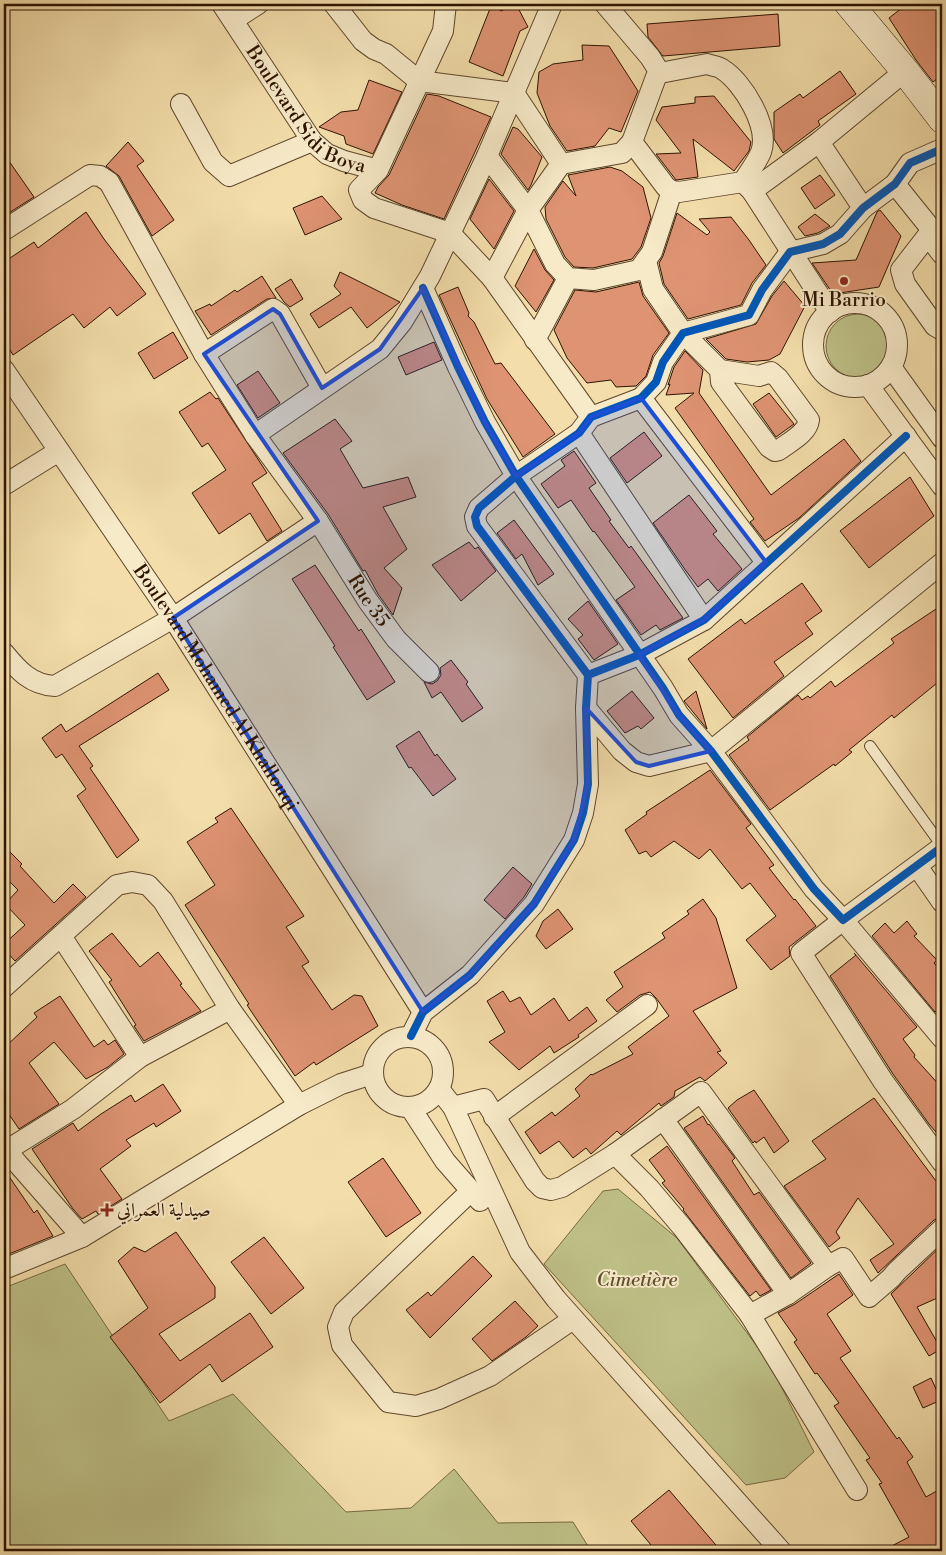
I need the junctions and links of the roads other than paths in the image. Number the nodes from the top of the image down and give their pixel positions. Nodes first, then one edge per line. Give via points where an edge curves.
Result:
1 (258, 4) edge
2 (334, 4) edge
3 (446, 4) edge
4 (552, 4) edge
5 (605, 4) edge
6 (850, 4) edge
7 (228, 12) edge
8 (905, 71) junction
9 (660, 73) junction
10 (419, 81) junction
11 (514, 93) junction
12 (181, 104) dead end
13 (942, 120) edge
14 (312, 140) junction
15 (632, 142) junction
16 (819, 142) junction
17 (942, 149) edge
18 (487, 156) junction
19 (561, 164) junction
20 (378, 170) junction
21 (895, 184) junction
22 (747, 187) junction
23 (672, 191) junction
24 (863, 208) junction
25 (528, 210) junction
26 (4, 230) edge
27 (450, 234) junction
28 (928, 236) junction
29 (790, 252) junction
30 (942, 254) edge
31 (646, 261) junction
32 (492, 278) junction
33 (568, 278) junction
34 (423, 288) junction
35 (830, 312) junction
36 (942, 330) edge
37 (683, 333) junction
38 (535, 340) junction
39 (204, 354) junction
40 (891, 367) junction
41 (4, 370) edge
42 (720, 370) junction
43 (868, 385) junction
44 (322, 388) junction
45 (641, 398) junction
46 (591, 417) junction
47 (579, 433) junction
48 (255, 434) junction
49 (906, 436) junction
50 (942, 438) edge
51 (59, 451) junction
52 (516, 476) junction
53 (4, 485) edge
54 (942, 486) edge
55 (318, 521) junction
56 (766, 562) junction
57 (942, 563) edge
58 (173, 618) junction
59 (704, 620) junction
60 (4, 653) edge
61 (639, 655) junction
62 (429, 672) dead end
63 (588, 675) junction
64 (586, 708) junction
65 (870, 746) dead end
66 (711, 751) junction
67 (942, 847) edge
68 (916, 866) junction
69 (942, 902) edge
70 (843, 920) junction
71 (61, 936) junction
72 (4, 987) edge
73 (647, 1005) dead end
74 (230, 1009) junction
75 (423, 1012) junction
76 (411, 1036) junction
77 (942, 1038) edge
78 (140, 1057) junction
79 (372, 1074) junction
80 (439, 1088) junction
81 (299, 1105) junction
82 (410, 1107) junction
83 (453, 1108) junction
84 (494, 1117) junction
85 (662, 1119) junction
86 (4, 1151) edge
87 (615, 1154) junction
88 (942, 1162) edge
89 (472, 1192) junction
90 (942, 1229) edge
91 (509, 1231) junction
92 (82, 1237) junction
93 (828, 1266) junction
94 (4, 1269) edge
95 (788, 1294) junction
96 (750, 1315) junction
97 (573, 1319) junction
98 (857, 1490) dead end
99 (780, 1551) edge

1 - 7 street
2 - 10 street via 363,41 386,54
3 - 10 street, Boulevard Sidi Boya via 443,31
4 - 11 street
5 - 9 street
6 - 8 street
7 - 14 street, Boulevard Sidi Boya
8 - 13 street
8 - 16 street
9 - 15 street
9 - 22 street via 707,64 732,77 748,98 763,135 761,151
10 - 11 street
10 - 20 street, Boulevard Sidi Boya
11 - 18 street
11 - 19 street
12 - 14 street via 212,162 229,176
14 - 20 street, Boulevard Sidi Boya via 327,154
15 - 19 street via 622,153
15 - 23 street
16 - 22 street
16 - 24 street
17 - 21 street via 910,163
18 - 25 street
18 - 27 street
19 - 25 street
20 - 27 street via 359,190 364,200 374,208
21 - 24 street
21 - 28 street via 932,230
22 - 23 street
22 - 29 street
23 - 31 street
24 - 29 street via 840,234 823,244
25 - 32 street
25 - 33 street via 556,264
26 - 39 street, Rue 35 via 90,175 100,176 109,182
27 - 32 street
27 - 34 street
28 - 30 street
28 - 36 street via 901,270 905,284 935,326
29 - 35 street
29 - 37 street via 762,290 749,315
31 - 33 street via 639,270 594,280
31 - 37 street via 653,289
32 - 38 street
33 - 38 street
34 - 44 street via 380,349
34 - 52 street via 477,407
35 - 40 street via 841,306 866,304 888,318 897,342
35 - 43 street via 820,321 815,333 813,346 821,370 842,385
37 - 42 street
37 - 45 street via 664,362 656,382
38 - 46 street
39 - 44 street via 273,309 280,314
39 - 48 street, Rue 35
40 - 43 street
40 - 50 street
41 - 51 street, Boulevard Mohamed Al Khallouqi
42 - 42 street via 721,382 775,451 808,426 808,420 771,372 759,376
43 - 49 street
44 - 48 street
45 - 46 street
45 - 56 street
46 - 47 street
47 - 52 street
47 - 59 street
48 - 55 street, Rue 35
49 - 54 street
49 - 56 street
51 - 53 street
51 - 58 street, Boulevard Mohamed Al Khallouqi
52 - 61 street
52 - 63 street via 479,508 475,517 477,526
55 - 58 street
55 - 62 street, Rue 35 via 368,601 396,639
56 - 59 street
57 - 66 street
58 - 60 street via 55,686 45,686 27,678
58 - 75 street, Boulevard Mohamed Al Khallouqi
59 - 61 street
61 - 63 street
61 - 66 street via 679,715
63 - 64 street
64 - 66 street via 622,751 636,762 650,766
64 - 75 street via 588,784 574,840 534,904 470,975
65 - 67 lane
66 - 70 street via 814,889
67 - 68 street
68 - 69 street
68 - 70 street
70 - 77 street
70 - 88 street via 801,953 883,1081
71 - 72 street
71 - 74 street via 117,885 132,882 148,885 163,901
71 - 78 street
73 - 84 street
74 - 78 street
74 - 81 street
75 - 76 street
76 - 79 street via 391,1040 377,1054
76 - 80 street via 424,1040 442,1061 443,1075
78 - 86 street via 73,1109
79 - 81 street via 342,1084
79 - 82 street via 379,1092 392,1104
80 - 82 street via 427,1102
80 - 83 street
81 - 92 street
82 - 89 street via 445,1161
83 - 84 street via 484,1099
83 - 91 street
84 - 87 street via 542,1188 562,1187
85 - 87 street
85 - 93 street via 701,1092
85 - 95 street
86 - 92 street
87 - 96 street via 682,1227
89 - 91 street
89 - 97 street via 344,1312 338,1327 342,1345 388,1402 416,1406 490,1376
90 - 93 street via 869,1297 844,1258
91 - 97 street via 520,1252
92 - 94 street
93 - 95 street
95 - 96 street
96 - 98 street
97 - 99 street

